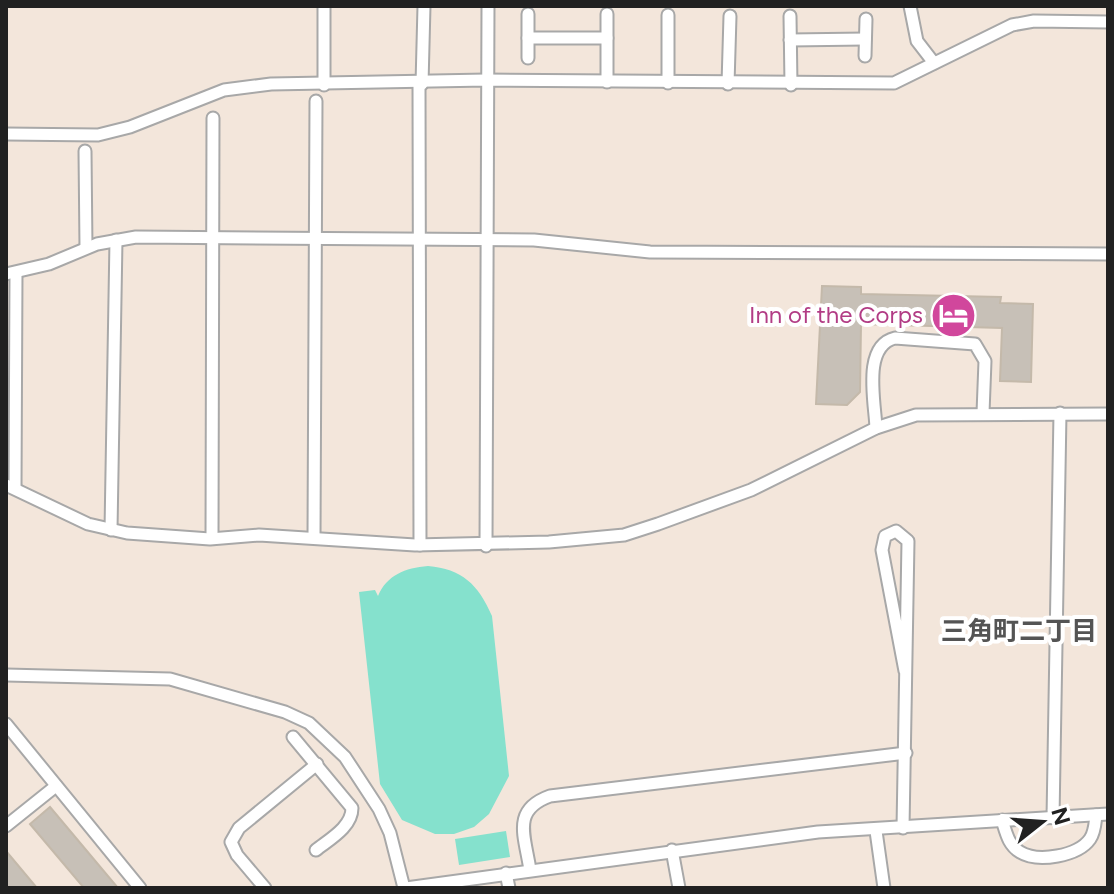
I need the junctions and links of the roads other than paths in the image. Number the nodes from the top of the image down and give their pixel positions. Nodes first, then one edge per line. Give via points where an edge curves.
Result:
1 (324, 6) edge
2 (424, 6) edge
3 (488, 6) edge
4 (910, 6) edge
5 (528, 14) dead end
6 (607, 14) dead end
7 (668, 15) dead end
8 (730, 16) dead end
9 (790, 16) dead end
10 (866, 19) dead end
11 (1108, 22) edge
12 (528, 38) junction
13 (607, 38) junction
14 (865, 39) junction
15 (790, 40) junction
16 (865, 56) dead end
17 (528, 58) dead end
18 (934, 63) junction
19 (486, 80) junction
20 (607, 82) junction
21 (668, 83) junction
22 (421, 84) junction
23 (728, 84) junction
24 (324, 85) junction
25 (791, 85) junction
26 (316, 101) dead end
27 (213, 118) dead end
28 (6, 134) edge
29 (85, 151) dead end
30 (316, 238) junction
31 (213, 239) junction
32 (485, 239) junction
33 (116, 240) junction
34 (418, 240) junction
35 (86, 248) junction
36 (1108, 254) edge
37 (11, 274) edge
38 (983, 413) junction
39 (1060, 413) junction
40 (1108, 414) edge
41 (876, 428) junction
42 (10, 486) edge
43 (111, 530) junction
44 (314, 537) junction
45 (212, 538) junction
46 (420, 545) junction
47 (486, 546) junction
48 (905, 671) junction
49 (6, 675) edge
50 (6, 724) edge
51 (293, 737) dead end
52 (906, 753) junction
53 (317, 764) junction
54 (56, 786) junction
55 (1102, 815) edge
56 (1053, 818) junction
57 (1002, 820) junction
58 (6, 826) edge
59 (903, 828) junction
60 (876, 831) junction
61 (316, 850) dead end
62 (672, 850) junction
63 (530, 870) junction
64 (506, 873) junction
65 (140, 888) edge
66 (265, 888) edge
67 (405, 888) edge
68 (509, 888) edge
69 (679, 888) edge
70 (884, 888) edge

1 - 24 lane
2 - 22 lane
3 - 19 lane
4 - 18 lane via 917,41
5 - 12 lane
6 - 13 lane
7 - 21 lane
8 - 23 lane
9 - 15 lane
10 - 14 lane
11 - 18 lane via 1012,25
12 - 13 lane
12 - 17 lane
13 - 20 lane
14 - 15 lane
14 - 16 lane
15 - 25 lane
18 - 25 lane via 894,83
19 - 20 lane
19 - 22 lane
19 - 32 lane
20 - 21 lane
21 - 23 lane
22 - 24 lane
22 - 34 lane
23 - 25 lane
24 - 28 lane via 224,90 98,135
26 - 30 lane
27 - 31 lane
29 - 35 lane
30 - 31 lane
30 - 34 lane
30 - 44 lane
31 - 33 lane
31 - 45 lane
32 - 34 lane
32 - 36 lane via 650,252
32 - 47 lane
33 - 35 lane
33 - 43 lane
34 - 46 lane
35 - 37 lane
37 - 42 lane
38 - 39 lane
38 - 41 lane via 916,415
38 - 41 lane via 985,361 975,344 895,338 877,348
39 - 40 lane
39 - 56 lane
41 - 47 lane via 751,490 636,531
42 - 43 lane
43 - 45 lane
44 - 45 lane
44 - 46 lane
46 - 47 lane
48 - 48 lane via 882,550 885,536 896,531 908,541
48 - 52 lane
49 - 67 lane via 170,679 309,723 345,757 379,809
50 - 54 lane
51 - 53 lane
52 - 59 lane
52 - 63 lane via 550,796 534,802 523,821
53 - 61 lane via 344,794 352,818
53 - 66 lane via 239,828 231,842
54 - 58 lane
54 - 65 lane
55 - 56 lane
55 - 57 lane via 1089,841 1069,853 1044,856 1020,852 1008,841
56 - 57 lane
57 - 59 lane
59 - 60 lane
60 - 62 lane via 818,832
60 - 70 lane
62 - 63 lane
62 - 69 lane
63 - 64 lane
64 - 67 lane
64 - 68 lane

